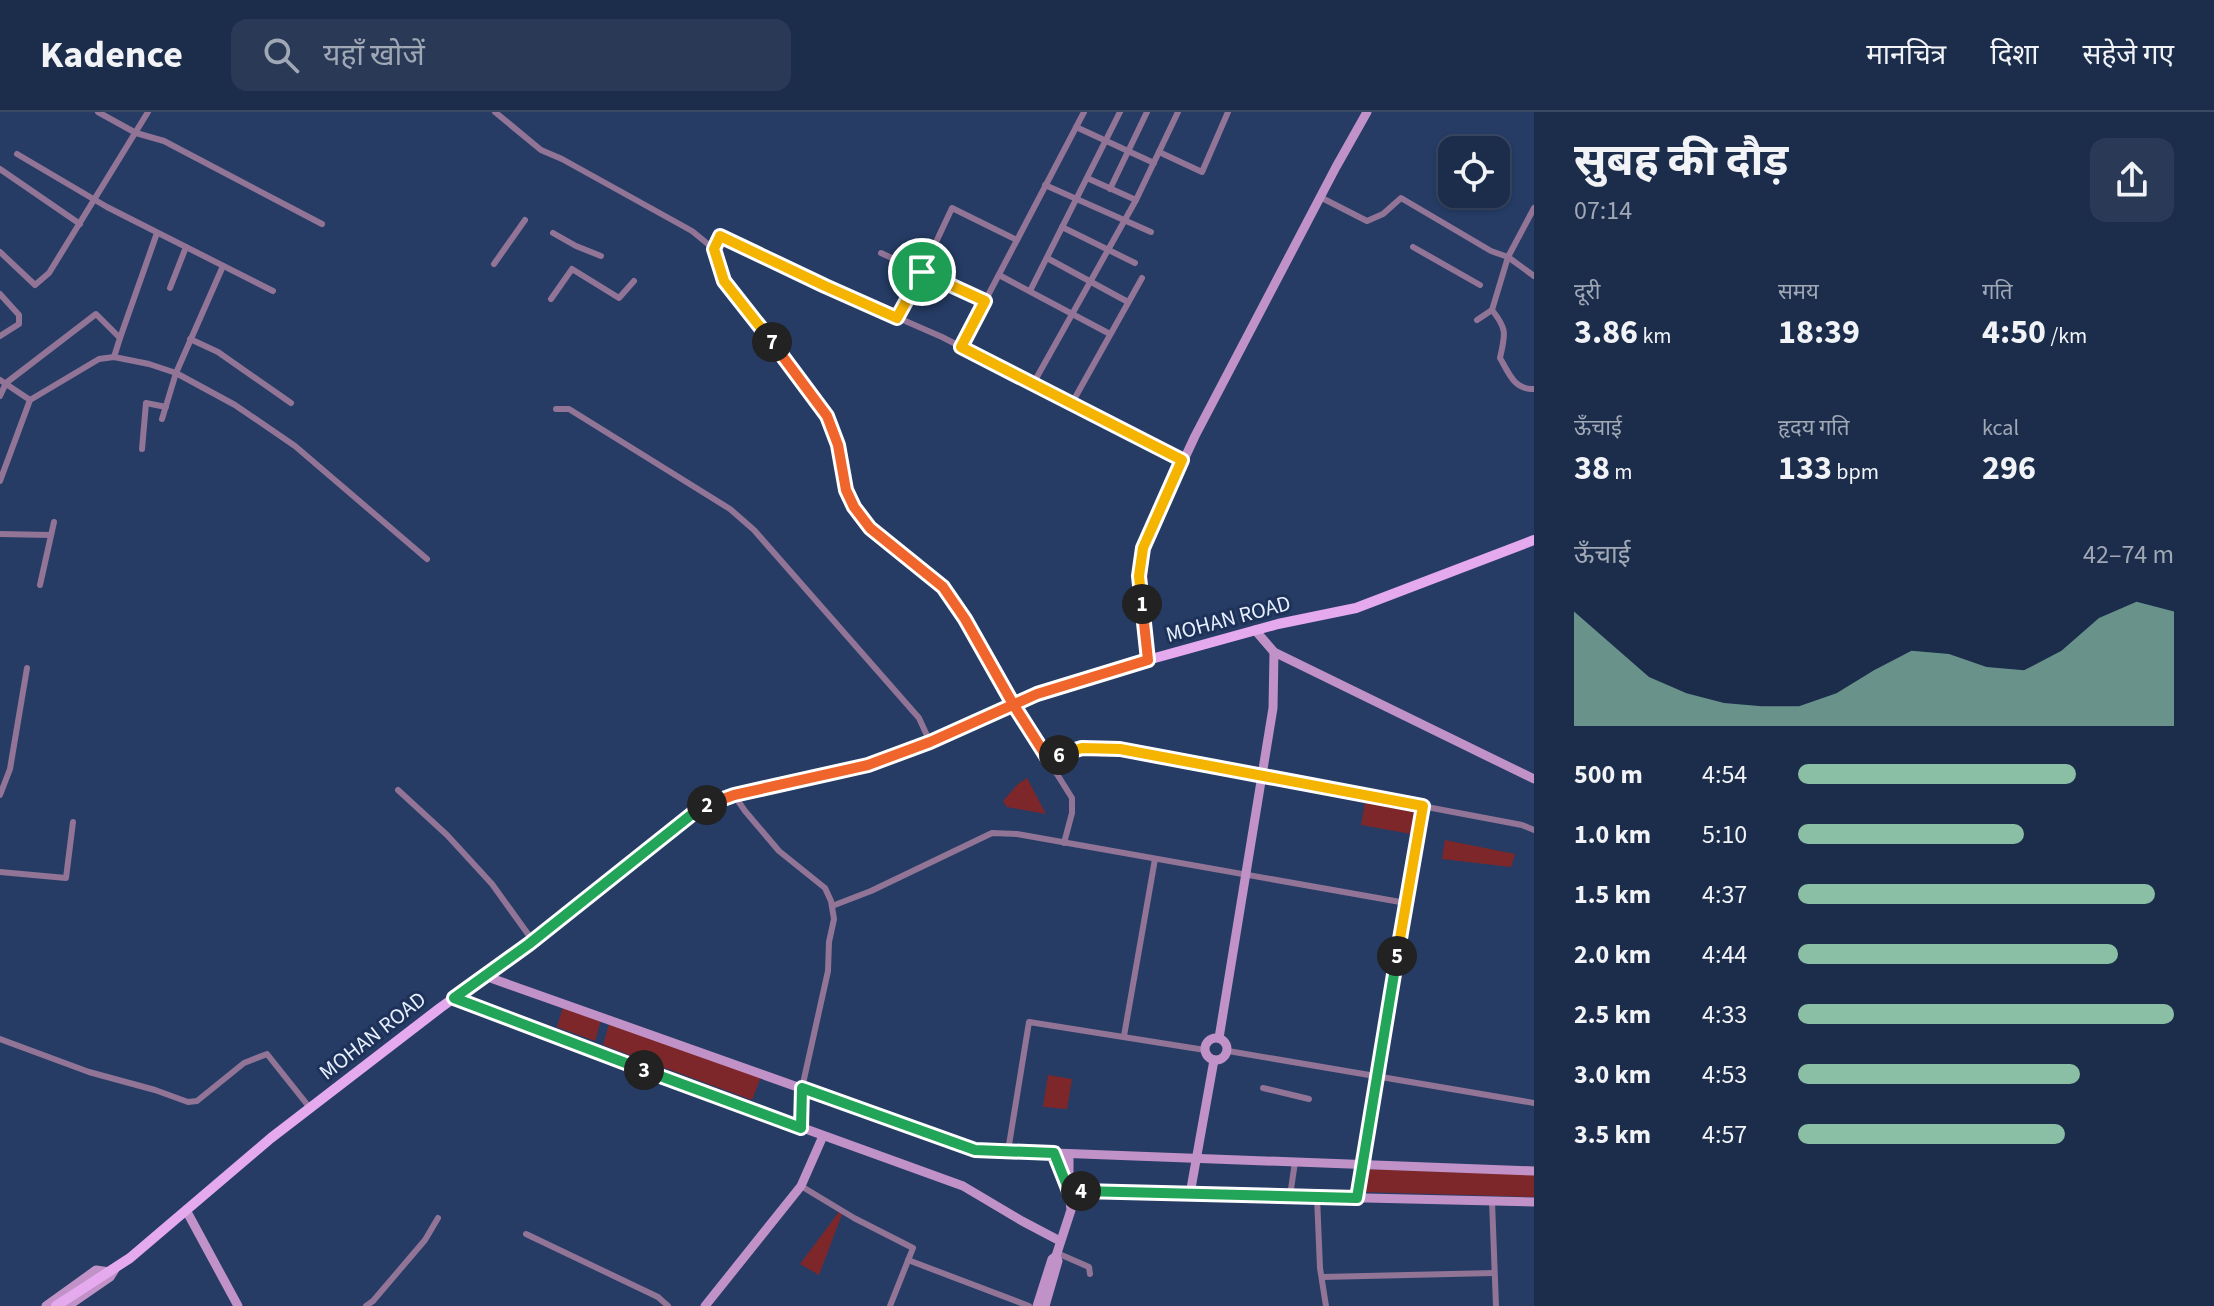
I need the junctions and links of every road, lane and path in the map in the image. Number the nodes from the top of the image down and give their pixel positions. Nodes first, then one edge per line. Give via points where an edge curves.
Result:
1 (98, 112) edge
2 (148, 112) edge
3 (495, 112) edge
4 (1084, 112) edge
5 (1120, 112) edge
6 (1147, 112) edge
7 (1178, 112) edge
8 (1367, 112) edge
9 (1226, 113) edge
10 (1076, 127) junction
11 (136, 133) junction
12 (1105, 141) junction
13 (1128, 151) junction
14 (1159, 152) junction
15 (17, 154) dead end
16 (1154, 163) junction
17 (0, 169) edge
18 (1087, 178) junction
19 (1045, 185) junction
20 (1110, 189) junction
21 (1320, 197) junction
22 (1076, 199) junction
23 (95, 200) junction
24 (1136, 200) junction
25 (1534, 208) edge
26 (525, 220) dead end
27 (1124, 220) junction
28 (80, 224) junction
29 (322, 224) dead end
30 (1062, 227) junction
31 (1151, 232) dead end
32 (157, 233) junction
33 (553, 233) dead end
34 (1017, 240) junction
35 (186, 247) junction
36 (1413, 247) dead end
37 (714, 249) junction
38 (1108, 250) junction
39 (0, 252) edge
40 (881, 253) dead end
41 (601, 256) dead end
42 (1508, 257) junction
43 (1047, 258) junction
44 (1135, 263) dead end
45 (494, 264) dead end
46 (223, 266) junction
47 (922, 272) junction
48 (999, 275) junction
49 (1534, 276) edge
50 (1142, 278) dead end
51 (634, 281) dead end
52 (1090, 281) junction
53 (1480, 285) dead end
54 (170, 288) dead end
55 (273, 291) dead end
56 (1030, 291) junction
57 (0, 294) edge
58 (551, 299) dead end
59 (985, 301) junction
60 (1128, 302) junction
61 (1492, 310) junction
62 (1072, 314) junction
63 (897, 318) junction
64 (1477, 320) dead end
65 (1110, 334) junction
66 (0, 336) edge
67 (120, 338) junction
68 (190, 339) junction
69 (961, 347) junction
70 (114, 357) junction
71 (176, 373) junction
72 (3, 382) edge
73 (1033, 384) junction
74 (1534, 389) edge
75 (0, 396) edge
76 (30, 400) junction
77 (291, 403) dead end
78 (1072, 403) junction
79 (166, 407) junction
80 (556, 409) dead end
81 (162, 419) dead end
82 (142, 449) dead end
83 (1182, 460) junction
84 (0, 481) edge
85 (54, 522) dead end
86 (0, 534) edge
87 (50, 535) junction
88 (1534, 540) edge
89 (427, 559) dead end
90 (40, 585) dead end
91 (1255, 630) junction
92 (1274, 652) junction
93 (1148, 660) junction
94 (27, 668) dead end
95 (1013, 704) junction
96 (930, 742) junction
97 (1048, 759) junction
98 (1261, 776) junction
99 (1534, 779) edge
100 (398, 790) dead end
101 (0, 795) edge
102 (734, 795) junction
103 (1423, 806) junction
104 (73, 822) dead end
105 (1534, 830) edge
106 (1064, 843) junction
107 (1155, 859) junction
108 (0, 872) edge
109 (1245, 875) junction
110 (1406, 903) junction
111 (832, 906) junction
112 (533, 941) junction
113 (485, 976) junction
114 (454, 998) junction
115 (1124, 1036) junction
116 (1219, 1038) junction
117 (0, 1039) edge
118 (1205, 1050) junction
119 (1228, 1051) junction
120 (1214, 1060) junction
121 (1376, 1077) junction
122 (802, 1088) junction
123 (1263, 1088) dead end
124 (1309, 1099) dead end
125 (1534, 1103) edge
126 (310, 1108) junction
127 (801, 1128) junction
128 (823, 1136) junction
129 (1008, 1151) junction
130 (1054, 1153) junction
131 (1069, 1154) junction
132 (1197, 1159) junction
133 (1295, 1162) junction
134 (1362, 1165) junction
135 (1534, 1171) edge
136 (801, 1186) junction
137 (1069, 1191) junction
138 (1190, 1194) junction
139 (1290, 1196) junction
140 (1317, 1197) junction
141 (1357, 1198) junction
142 (1492, 1201) junction
143 (1534, 1202) edge
144 (186, 1210) junction
145 (438, 1218) dead end
146 (526, 1234) dead end
147 (1060, 1241) junction
148 (1056, 1255) junction
149 (908, 1260) junction
150 (113, 1270) junction
151 (1494, 1273) junction
152 (1090, 1274) dead end
153 (1322, 1277) junction
154 (46, 1306) edge
155 (56, 1306) edge
156 (68, 1306) edge
157 (238, 1306) edge
158 (366, 1306) edge
159 (668, 1306) edge
160 (705, 1306) edge
161 (890, 1306) edge
162 (1029, 1306) edge
163 (1037, 1306) edge
164 (1045, 1306) edge
165 (1326, 1306) edge
166 (1496, 1306) edge

1 - 11 street
2 - 11 street
3 - 37 street via 541,150 679,224
4 - 10 street
5 - 12 street
6 - 13 street
7 - 14 street
8 - 21 street
9 - 14 street via 1202,172
10 - 12 street
10 - 19 street
11 - 23 street
11 - 29 street via 164,141
12 - 13 street
12 - 18 street
13 - 16 street
13 - 20 street
14 - 16 street
15 - 23 street
16 - 24 street
17 - 28 street
18 - 20 street
18 - 22 street
19 - 22 street
19 - 34 street
20 - 24 street
21 - 42 street via 1367,221 1401,198
21 - 83 street
22 - 27 street
22 - 30 street
23 - 28 street
23 - 32 street
24 - 27 street
25 - 42 street
26 - 45 street
27 - 31 street
27 - 38 street
28 - 39 street via 49,273 35,285
30 - 38 street
30 - 43 street
32 - 35 street
32 - 67 street
33 - 41 street
34 - 47 street via 952,208
34 - 48 street
35 - 46 street
35 - 54 street
36 - 53 street
37 - 63 street via 720,236
37 - 95 street via 724,281 827,416 854,507 870,528 943,587
38 - 44 street
38 - 52 street
40 - 47 street
42 - 49 street
42 - 61 street
43 - 52 street
43 - 56 street
46 - 55 street
46 - 68 street
47 - 59 street
47 - 63 street
48 - 56 street
48 - 59 street
50 - 60 street
51 - 58 street via 619,298 572,269
52 - 60 street
52 - 62 street
56 - 62 street
57 - 66 street via 19,315 19,324
59 - 69 street
60 - 65 street
61 - 64 street
61 - 74 street via 1506,332 1500,358 1516,384
62 - 65 street
62 - 73 street
63 - 69 street
65 - 78 street
67 - 70 street
67 - 72 street via 96,314
68 - 71 street
68 - 77 street via 218,352
69 - 73 street
70 - 71 street
70 - 76 street via 92,361
71 - 79 street
71 - 89 street via 295,446
72 - 75 street
72 - 76 street
73 - 78 street
76 - 84 street
78 - 83 street
79 - 81 street
79 - 82 street via 146,403
80 - 96 street via 569,409 730,509 754,530 919,718
83 - 93 street via 1143,548 1139,576
85 - 87 street
86 - 87 street
87 - 90 street
88 - 91 main road, MOHAN ROAD via 1356,608
91 - 92 street
91 - 93 main road, MOHAN ROAD
92 - 98 street via 1273,708
92 - 99 street
93 - 95 main road, MOHAN ROAD
94 - 101 street via 10,769
95 - 96 main road, MOHAN ROAD
95 - 97 street
96 - 102 main road, MOHAN ROAD via 868,765
97 - 98 street via 1082,748 1120,749
97 - 106 street via 1072,798
98 - 103 street
98 - 109 street
100 - 112 street via 492,884
102 - 111 street via 778,850 825,888
102 - 112 main road, MOHAN ROAD via 701,807
103 - 105 street
103 - 110 street
104 - 108 street via 66,878
106 - 107 street
106 - 111 street via 992,833
107 - 109 street
107 - 115 street
109 - 110 street
109 - 116 street
110 - 121 street
111 - 122 street via 828,971
112 - 113 main road, MOHAN ROAD
113 - 114 main road, MOHAN ROAD
113 - 122 street
114 - 126 main road, MOHAN ROAD
114 - 127 street
115 - 118 street
115 - 129 street via 1029,1022
116 - 118 street via 1209,1041
116 - 119 street
117 - 126 street via 188,1102 197,1101 244,1063 267,1054
118 - 120 street
119 - 120 street
119 - 121 street
120 - 132 street
121 - 125 street
121 - 134 street
122 - 127 street
122 - 129 street via 975,1150
123 - 124 street
126 - 144 main road, MOHAN ROAD
127 - 128 street
128 - 136 street
128 - 147 street via 963,1186
129 - 130 street
130 - 131 street
130 - 137 street
131 - 132 street
131 - 137 street
132 - 133 street
132 - 138 street
133 - 134 street
133 - 139 street
134 - 135 street
134 - 141 street
136 - 149 street via 913,1248
136 - 160 street
137 - 138 street
137 - 147 street via 1071,1210
138 - 139 street
139 - 140 street
140 - 141 street
140 - 153 street
141 - 142 street
142 - 143 street
142 - 151 street
144 - 150 main road, MOHAN ROAD
144 - 157 street
145 - 158 street
146 - 159 street
147 - 148 street
148 - 152 street via 1089,1267
148 - 163 street
148 - 164 street
149 - 161 street
149 - 162 street
150 - 154 street via 96,1270
150 - 155 main road, MOHAN ROAD
150 - 156 street
151 - 153 street
151 - 166 street
153 - 165 street

